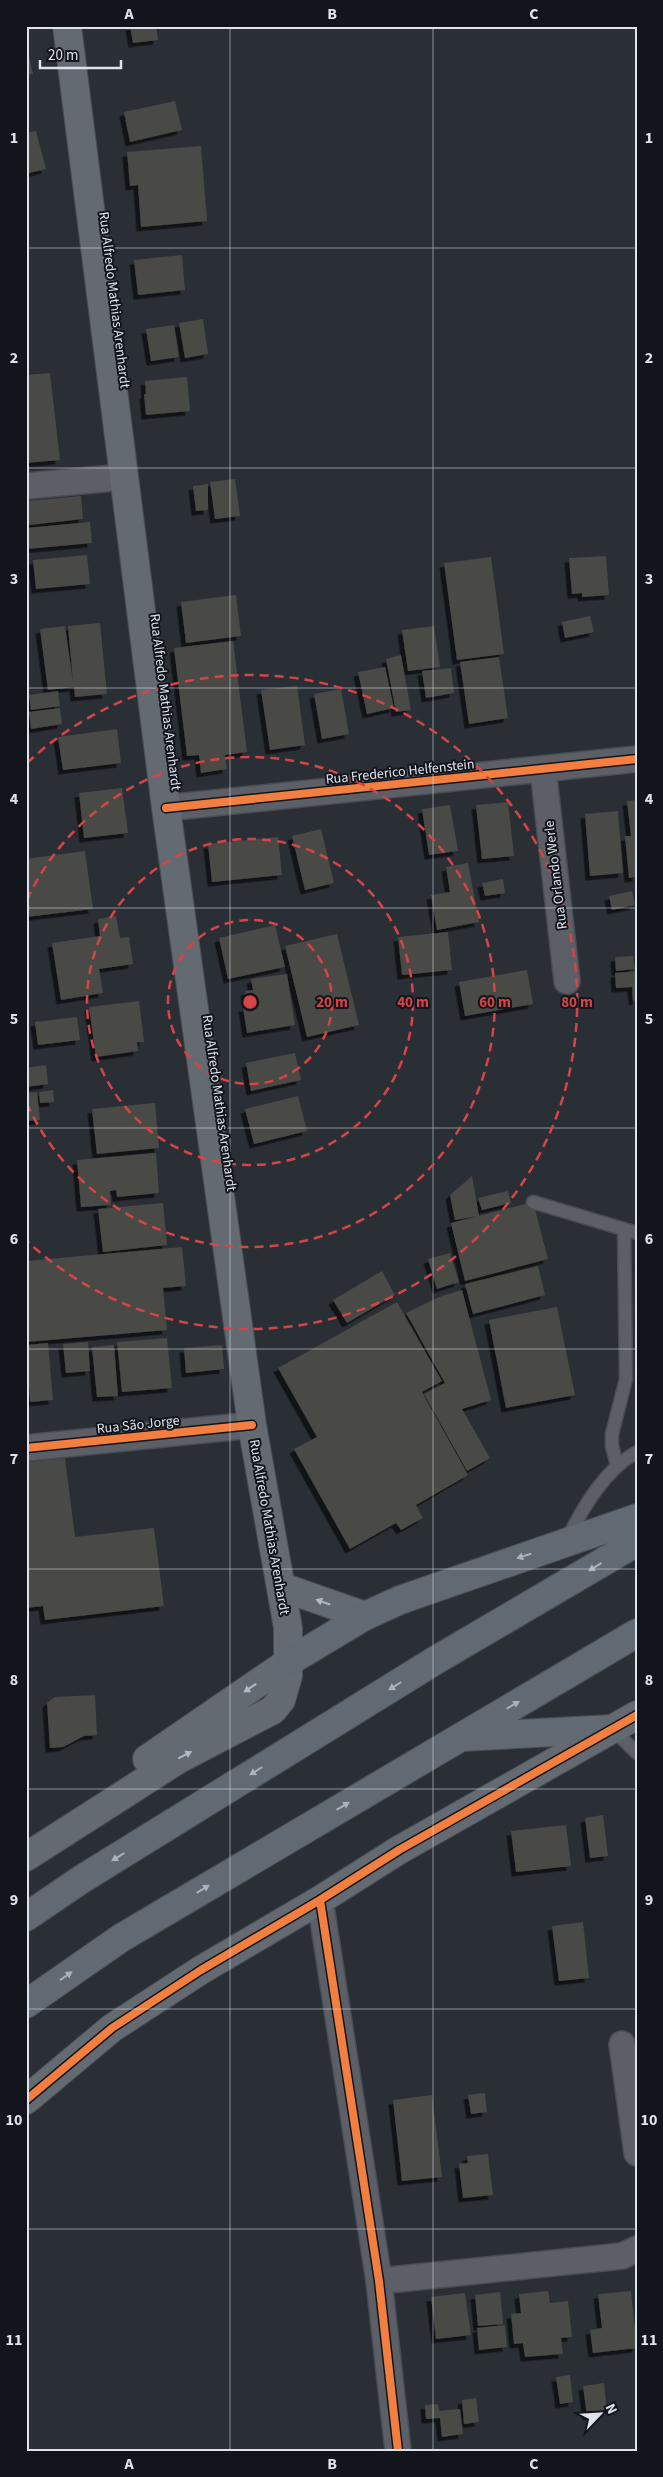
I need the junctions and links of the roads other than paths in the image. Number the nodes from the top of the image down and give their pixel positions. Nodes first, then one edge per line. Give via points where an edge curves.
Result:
1 (67, 26) edge
2 (124, 477) junction
3 (26, 486) edge
4 (637, 759) edge
5 (543, 769) junction
6 (166, 808) junction
7 (568, 981) dead end
8 (533, 1202) dead end
9 (624, 1229) junction
10 (637, 1233) edge
11 (252, 1425) junction
12 (26, 1448) edge
13 (637, 1452) edge
14 (617, 1465) junction
15 (637, 1518) edge
16 (637, 1542) edge
17 (565, 1543) junction
18 (282, 1587) junction
19 (365, 1616) junction
20 (637, 1633) edge
21 (290, 1660) junction
22 (637, 1716) edge
23 (612, 1729) junction
24 (457, 1738) junction
25 (637, 1753) edge
26 (26, 1838) edge
27 (26, 1857) edge
28 (320, 1900) junction
29 (26, 1917) edge
30 (26, 2004) edge
31 (622, 2044) dead end
32 (26, 2100) edge
33 (637, 2154) edge
34 (637, 2250) edge
35 (379, 2281) junction
36 (398, 2451) edge

1 - 2 main road, Rua Alfredo Mathias Arenhardt
2 - 3 street
2 - 6 main road, Rua Alfredo Mathias Arenhardt
4 - 5 street, Rua Frederico Helfenstein
5 - 6 street, Rua Frederico Helfenstein
5 - 7 street, Rua Orlando Werle
6 - 11 main road, Rua Alfredo Mathias Arenhardt
8 - 9 lane
9 - 10 lane
9 - 14 lane via 626,1379 612,1434
11 - 12 street, Rua São Jorge
11 - 18 main road, Rua Alfredo Mathias Arenhardt
13 - 14 lane
14 - 17 lane via 583,1509
15 - 17 highway
16 -> 29 highway via 428,1666 82,1879
17 -> 19 highway via 433,1587
19 -> 18 main road
18 - 21 main road, Rua Alfredo Mathias Arenhardt
19 - 21 highway
24 -> 20 highway
21 -> 26 main road
27 -> 21 main road, Rua Alfredo Mathias Arenhardt via 179,1759 273,1710 286,1688
22 - 23 main road
23 - 24 highway
23 - 25 lane
23 - 28 main road via 399,1850
30 -> 24 highway via 121,1938
28 - 32 main road via 201,1970 112,2028
28 - 35 street
31 - 33 street
34 - 35 street via 622,2256
35 - 36 street

